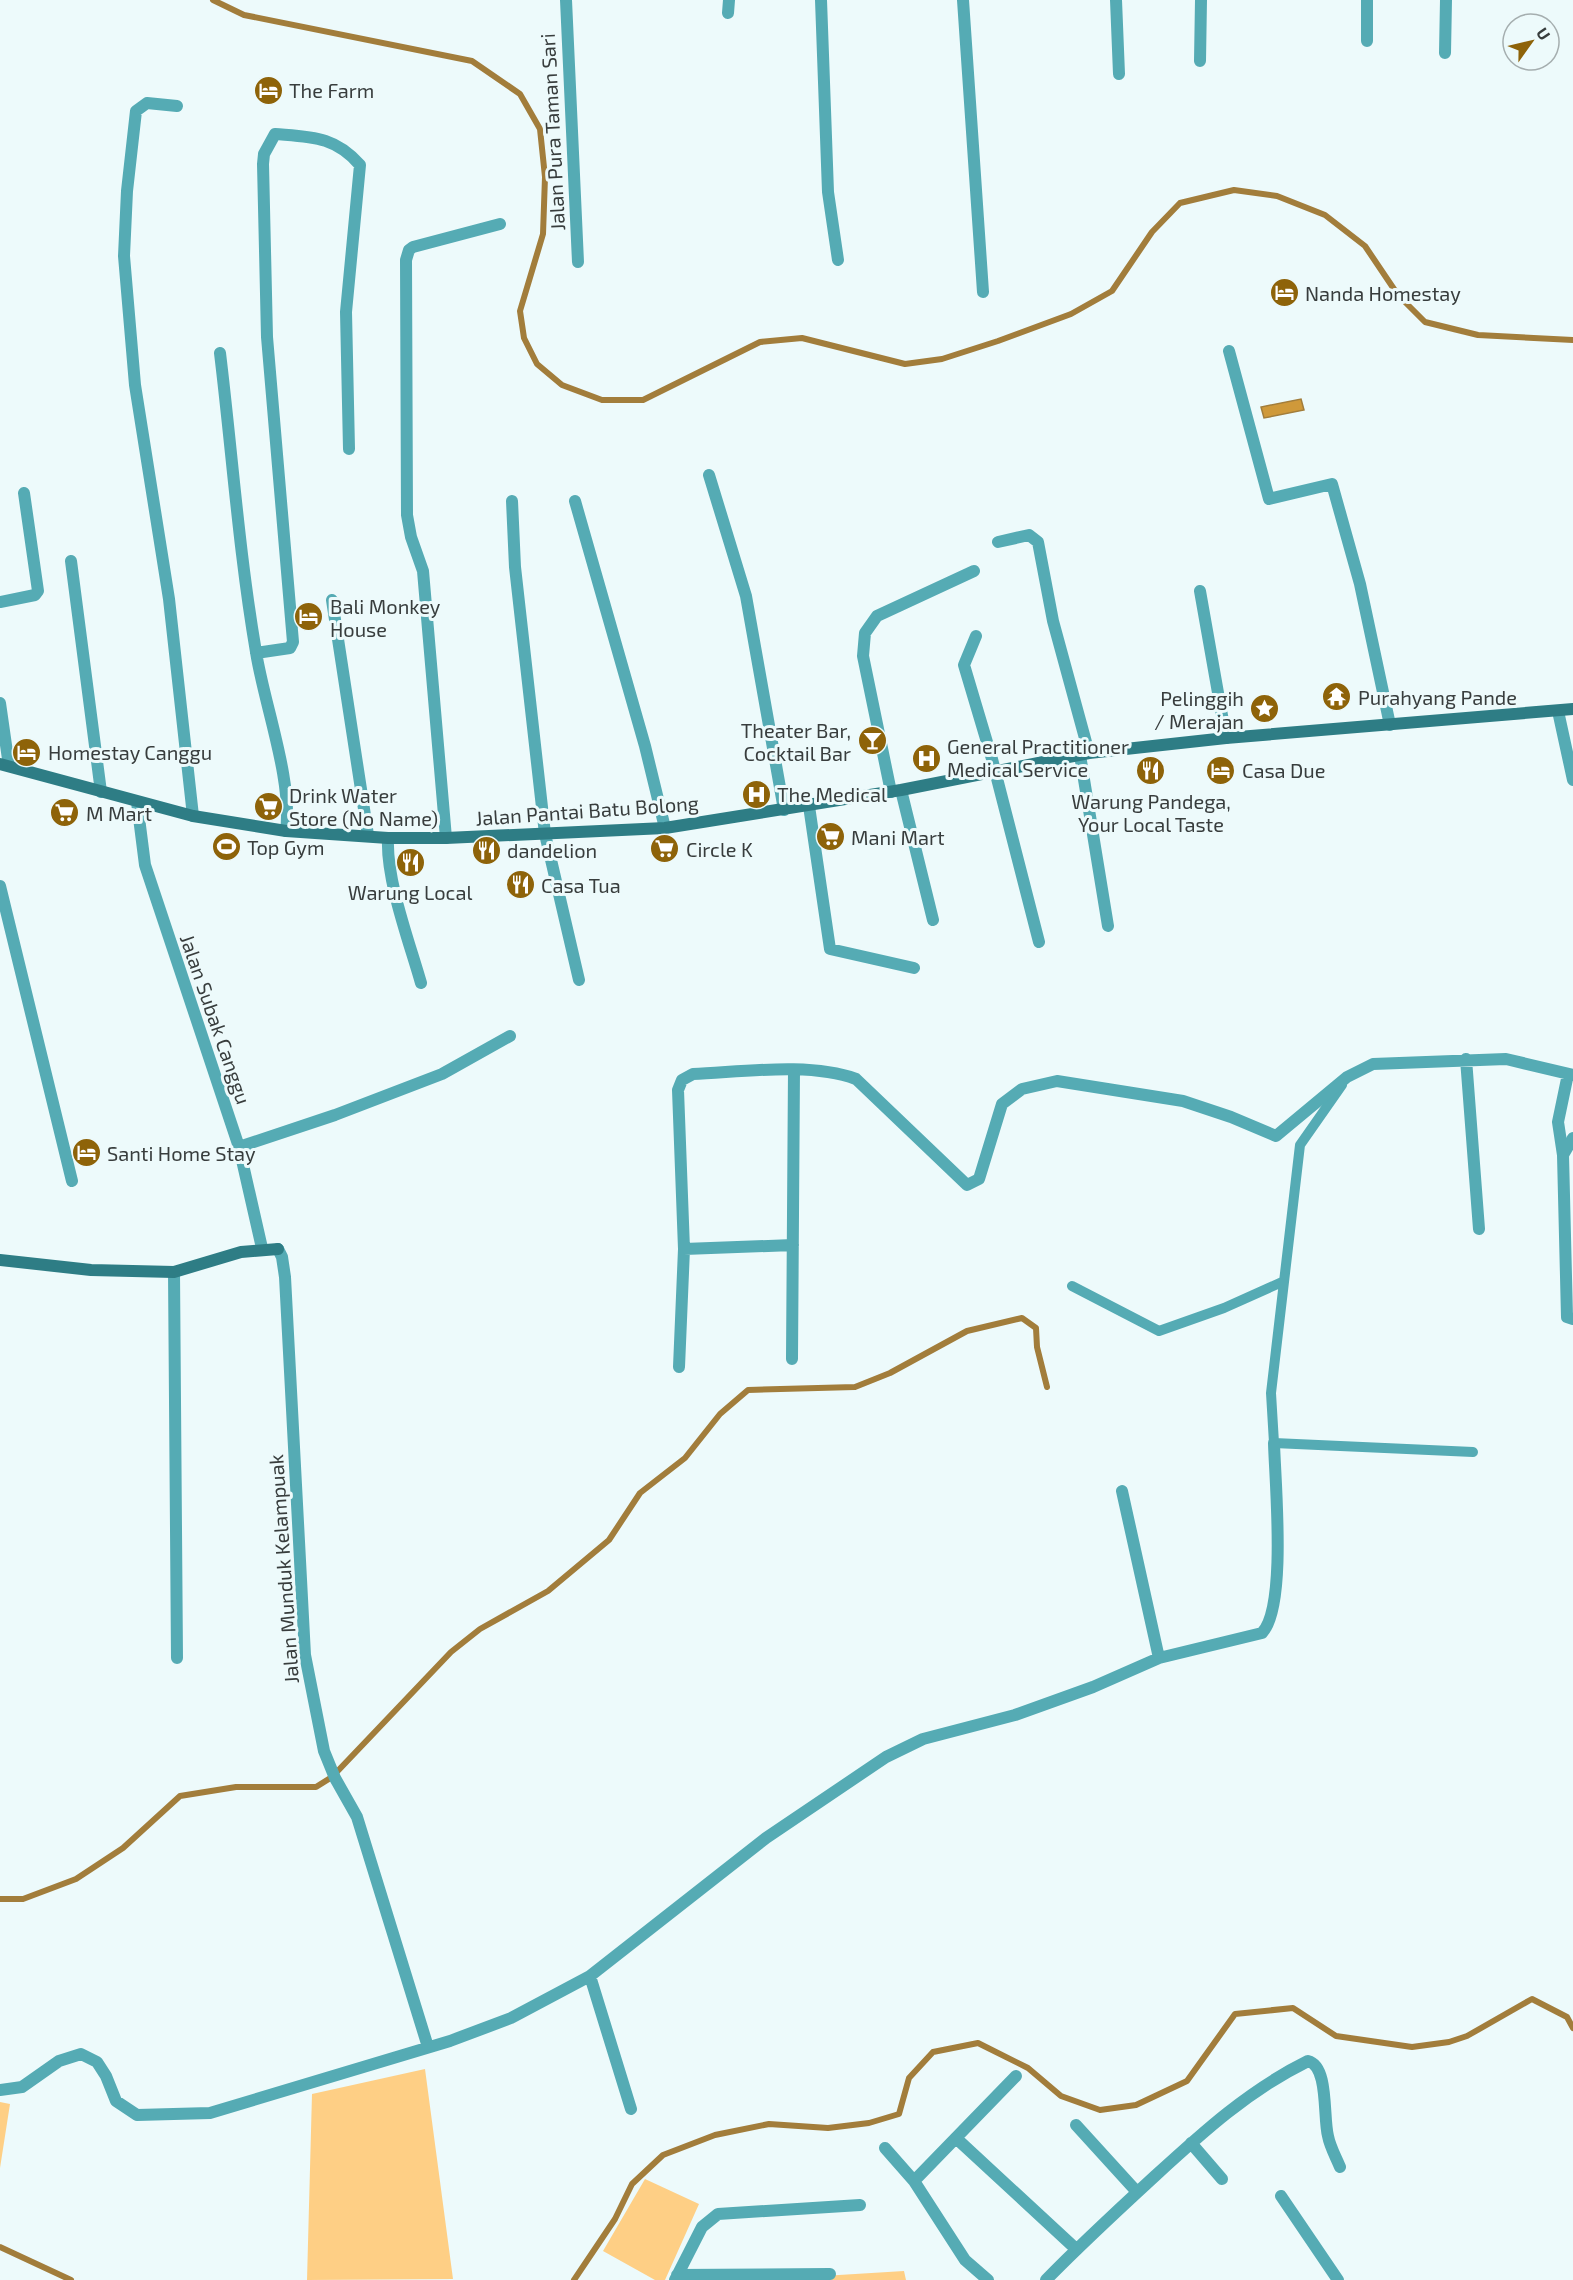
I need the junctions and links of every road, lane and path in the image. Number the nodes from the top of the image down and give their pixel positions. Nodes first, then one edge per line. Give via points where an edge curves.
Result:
1 (566, 0) edge
2 (729, 0) edge
3 (821, 0) edge
4 (963, 0) edge
5 (1116, 0) edge
6 (1201, 0) edge
7 (1367, 0) edge
8 (1446, 0) edge
9 (728, 14) dead end
10 (1367, 41) dead end
11 (1445, 53) dead end
12 (1200, 61) dead end
13 (1119, 74) dead end
14 (177, 106) dead end
15 (500, 224) dead end
16 (838, 260) dead end
17 (578, 262) dead end
18 (983, 292) dead end
19 (1229, 351) dead end
20 (220, 353) dead end
21 (349, 449) dead end
22 (709, 475) dead end
23 (24, 493) dead end
24 (513, 501) dead end
25 (575, 501) dead end
26 (998, 542) dead end
27 (72, 561) dead end
28 (974, 571) dead end
29 (1200, 591) dead end
30 (332, 600) dead end
31 (0, 602) edge
32 (976, 636) dead end
33 (256, 653) junction
34 (0, 703) edge
35 (1573, 709) edge
36 (1558, 711) junction
37 (1390, 724) junction
38 (1226, 738) junction
39 (1084, 754) junction
40 (4, 765) edge
41 (995, 770) junction
42 (1573, 780) edge
43 (896, 791) junction
44 (101, 792) junction
45 (137, 802) junction
46 (809, 806) junction
47 (784, 810) junction
48 (193, 816) junction
49 (665, 828) junction
50 (286, 831) junction
51 (545, 834) junction
52 (368, 836) junction
53 (388, 838) junction
54 (446, 838) junction
55 (0, 886) edge
56 (933, 920) dead end
57 (1108, 926) dead end
58 (1039, 942) dead end
59 (914, 968) dead end
60 (579, 980) dead end
61 (421, 983) dead end
62 (510, 1036) dead end
63 (1466, 1059) junction
64 (794, 1070) junction
65 (1570, 1075) edge
66 (1347, 1077) junction
67 (1573, 1138) edge
68 (239, 1147) junction
69 (1563, 1155) junction
70 (72, 1181) dead end
71 (1568, 1199) edge
72 (1479, 1229) dead end
73 (793, 1245) junction
74 (262, 1248) junction
75 (684, 1249) junction
76 (0, 1260) edge
77 (174, 1272) junction
78 (1282, 1282) junction
79 (1072, 1286) dead end
80 (1573, 1319) edge
81 (792, 1359) dead end
82 (679, 1367) dead end
83 (1274, 1443) junction
84 (1473, 1452) dead end
85 (1122, 1491) dead end
86 (177, 1658) dead end
87 (1159, 1658) junction
88 (590, 1976) junction
89 (428, 2047) junction
90 (1016, 2076) dead end
91 (0, 2090) edge
92 (631, 2109) dead end
93 (1076, 2125) dead end
94 (957, 2139) junction
95 (1191, 2143) junction
96 (885, 2148) dead end
97 (1340, 2168) dead end
98 (1222, 2179) dead end
99 (914, 2181) junction
100 (1137, 2192) junction
101 (1281, 2196) dead end
102 (860, 2205) dead end
103 (1076, 2249) junction
104 (830, 2274) dead end
105 (676, 2278) edge
106 (988, 2280) edge
107 (1046, 2280) edge
108 (1338, 2280) edge

1 - 17 street, Jalan Pura Taman Sari
2 - 9 street
3 - 16 street via 828,192
4 - 18 street
5 - 13 street
6 - 12 street
7 - 10 street
8 - 11 street
14 - 48 street via 147,102 136,111 124,256 135,385 169,599
15 - 54 street via 413,247 405,260 407,515 423,571
19 - 37 street via 1269,499 1332,484 1360,584
20 - 33 street
21 - 33 street via 346,312 360,165 324,138 275,134 263,164 267,337 293,642 284,651
22 - 47 street via 746,596
23 - 31 street via 38,591 35,595
24 - 51 street via 515,567
25 - 49 street
26 - 39 street via 1029,535 1038,542
27 - 44 street
28 - 43 street via 877,616 865,633 863,656
29 - 38 street
30 - 52 street
32 - 41 street via 964,665
33 - 50 street via 277,748 288,818
34 - 40 street
35 - 36 street, Jalan Pantai Batu Bolong
36 - 37 street, Jalan Pantai Batu Bolong
36 - 42 street
37 - 38 street, Jalan Pantai Batu Bolong
38 - 39 street, Jalan Pantai Batu Bolong
39 - 41 street, Jalan Pantai Batu Bolong
39 - 57 street
40 - 44 street, Jalan Pantai Batu Bolong
41 - 43 street, Jalan Pantai Batu Bolong
41 - 58 street
43 - 46 street, Jalan Pantai Batu Bolong
43 - 56 street
44 - 45 street, Jalan Pantai Batu Bolong
45 - 48 street, Jalan Pantai Batu Bolong
45 - 68 street, Jalan Subak Canggu via 145,865
46 - 47 street, Jalan Pantai Batu Bolong
46 - 59 street via 830,949
47 - 49 street, Jalan Pantai Batu Bolong
48 - 50 street, Jalan Pantai Batu Bolong
49 - 51 street, Jalan Pantai Batu Bolong
50 - 52 street, Jalan Pantai Batu Bolong
51 - 54 street, Jalan Pantai Batu Bolong
51 - 60 street
52 - 53 street, Jalan Pantai Batu Bolong
53 - 54 street, Jalan Pantai Batu Bolong
53 - 61 street via 400,909
55 - 70 street
62 - 68 street via 442,1074
63 - 65 street via 1506,1059
63 - 66 street via 1373,1064
63 - 72 street
64 - 66 street via 840,1073 856,1079 967,1185 979,1179 1002,1104 1022,1089 1057,1081 1183,1101 1276,1136
64 - 73 street
64 - 75 street via 693,1074 682,1080 678,1090
65 - 69 street via 1558,1122
66 - 78 lane via 1300,1145
67 - 69 street
68 - 74 street, Jalan Subak Canggu
69 - 71 street
71 - 80 street via 1567,1317
73 - 75 street
73 - 81 street
74 - 77 street
74 - 89 street, Jalan Munduk Kelampuak via 278,1249 285,1277 304,1655 319,1734 335,1778 357,1817
75 - 82 street
76 - 77 street via 91,1270
77 - 86 street
78 - 79 lane via 1159,1331
78 - 83 lane via 1271,1393
83 - 84 lane
83 - 87 street via 1277,1570 1268,1626 1262,1633
85 - 87 street
87 - 88 street via 1093,1687 1015,1715 923,1739 886,1757 766,1838
88 - 89 street via 511,2018
88 - 92 street
89 - 91 street via 210,2113 137,2115 116,2101 97,2062 81,2054 59,2061 22,2086
90 - 94 street
93 - 100 street
94 - 99 street
94 - 103 street
95 - 97 street via 1224,2113 1308,2061 1318,2067 1322,2078 1328,2137
95 - 98 street
95 - 100 street
96 - 99 street
99 - 106 street via 965,2260
100 - 103 street
101 - 108 street
102 - 105 street via 718,2214 702,2227
103 - 107 street
104 - 105 street

